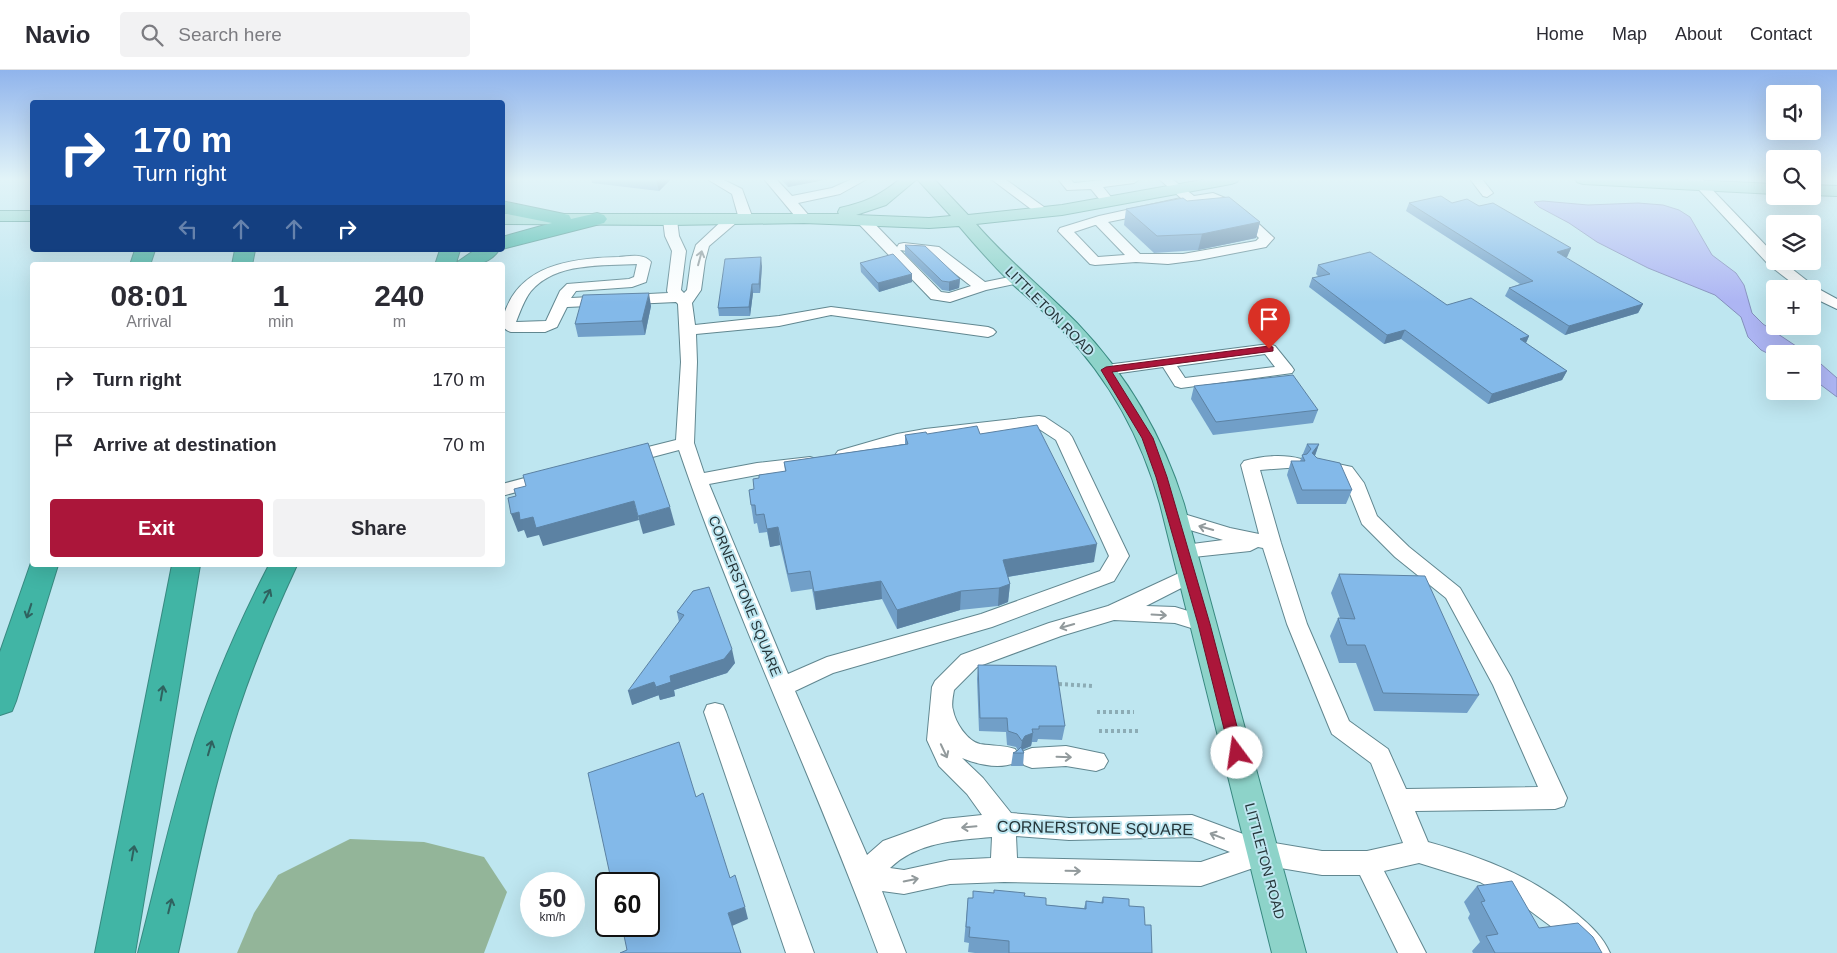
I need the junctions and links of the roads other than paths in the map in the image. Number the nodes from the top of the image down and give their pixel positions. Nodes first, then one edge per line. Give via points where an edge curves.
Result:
1 (596, 220) edge
2 (670, 220) edge
3 (737, 220) edge
4 (862, 220) edge
5 (867, 220) edge
6 (970, 220) edge
7 (1246, 220) edge
8 (1734, 220) edge
9 (963, 221) junction
10 (1095, 221) joint
11 (505, 242) edge
12 (888, 248) junction
13 (486, 252) edge
14 (1136, 258) junction
15 (471, 262) edge
16 (1019, 279) junction
17 (1797, 280) edge
18 (982, 287) junction
19 (1821, 296) edge
20 (682, 300) junction
21 (562, 303) junction
22 (1837, 305) edge
23 (688, 330) junction
24 (988, 332) dead end
25 (1167, 362) junction
26 (1106, 370) junction
27 (685, 443) junction
28 (608, 462) edge
29 (1295, 463) edge
30 (1318, 466) edge
31 (570, 472) edge
32 (698, 480) junction
33 (505, 489) edge
34 (1174, 518) junction
35 (1271, 543) junction
36 (1187, 563) junction
37 (43, 567) edge
38 (186, 567) edge
39 (283, 567) edge
40 (1114, 612) junction
41 (1204, 624) junction
42 (782, 687) junction
43 (0, 700) edge
44 (940, 709) junction
45 (715, 712) dead end
46 (1007, 756) dead end
47 (1032, 758) dead end
48 (1096, 761) dead end
49 (1398, 800) junction
50 (1004, 824) junction
51 (1419, 851) junction
52 (1262, 853) junction
53 (1367, 863) junction
54 (1004, 870) junction
55 (863, 876) junction
56 (115, 953) edge
57 (158, 953) edge
58 (800, 953) edge
59 (892, 953) edge
60 (1289, 953) edge
61 (1412, 953) edge
62 (1596, 953) edge

1 - 11 highway
2 - 20 street, CORNERSTONE SQUARE via 672,236 679,251 674,291
20 -> 3 street via 694,290 703,245
4 - 12 street
5 - 9 main road
6 - 9 main road
7 - 14 street via 1267,238 1266,241 1187,259 1158,261
8 - 17 street via 1774,262
9 - 16 main road, LITTLETON ROAD
10 - 14 street
10 - 14 street via 1065,231 1095,261
12 - 18 street via 934,250
12 - 18 street via 936,296 950,298
13 - 15 highway
16 - 18 street
16 - 26 main road, LITTLETON ROAD via 1070,327
19 - 22 street
20 - 21 street
20 - 23 street, CORNERSTONE SQUARE
21 - 21 street via 572,287 641,280 644,262 570,265 548,272 525,290 508,323 511,327 545,327 552,324
23 - 24 street via 779,321 831,311
23 - 27 street, CORNERSTONE SQUARE
25 - 25 street via 1181,384 1286,370 1269,349
25 - 26 street
26 - 34 main road, LITTLETON ROAD via 1147,438
27 - 28 street
27 - 32 street, CORNERSTONE SQUARE
29 - 35 street via 1281,461 1250,465
30 - 49 street via 1346,471 1355,483 1369,520 1402,552 1453,593 1503,683 1556,798
31 - 33 street
32 - 42 street, CORNERSTONE SQUARE
32 - 42 street via 808,463 924,434 1040,421 1063,437 1119,556 1107,576 985,621 828,666
35 -> 34 street
34 - 36 main road, LITTLETON ROAD
35 - 36 street via 1248,544
35 - 49 street via 1297,624 1340,727 1380,756
36 - 40 street
36 - 41 main road, LITTLETON ROAD
37 -> 43 highway
56 -> 38 highway
57 -> 39 highway via 215,730 262,606
40 -> 41 street via 1175,616
40 -> 44 street via 969,661 943,687
41 - 52 main road, LITTLETON ROAD
42 - 55 street, CORNERSTONE SQUARE
44 - 46 street via 951,732 966,750 979,755
44 -> 50 street via 939,740 947,759 975,786
45 - 58 street
47 -> 48 street via 1066,756
49 - 51 street
52 -> 50 street, CORNERSTONE SQUARE via 1192,826 1070,829
50 - 54 street
50 -> 55 street, CORNERSTONE SQUARE via 944,830 892,849
51 - 53 street
51 - 62 street via 1501,879 1563,920 1586,938
52 - 53 street via 1322,862
54 -> 52 street via 1201,874
52 - 60 main road, LITTLETON ROAD
53 - 61 street
55 -> 54 street via 904,882 950,872
55 - 59 street

